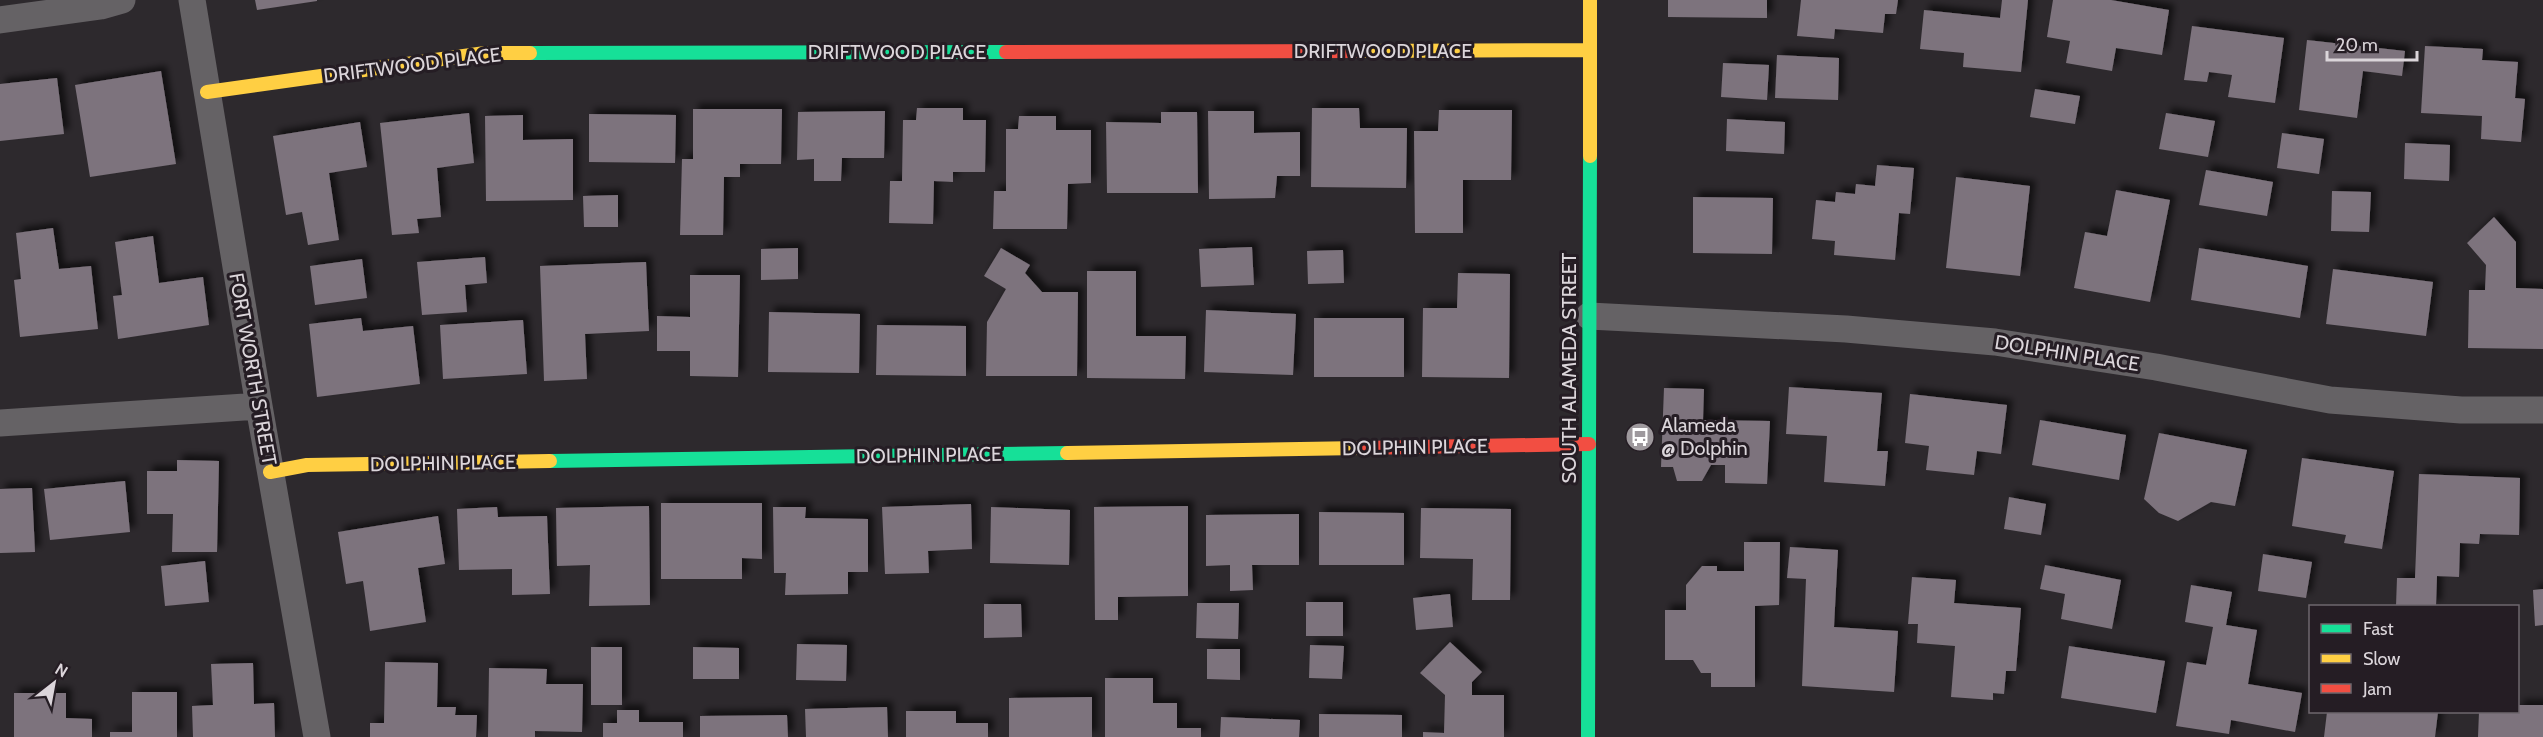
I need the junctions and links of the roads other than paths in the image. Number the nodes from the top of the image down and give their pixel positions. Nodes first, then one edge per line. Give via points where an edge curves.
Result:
1 (122, 0) edge
2 (192, 0) edge
3 (1590, 0) edge
4 (0, 20) edge
5 (1590, 50) junction
6 (207, 92) junction
7 (1589, 316) junction
8 (259, 406) junction
9 (2543, 410) edge
10 (0, 423) edge
11 (1588, 444) junction
12 (270, 472) junction
13 (317, 737) edge
14 (1588, 737) edge

1 - 4 street
2 - 6 street, FORT WORTH STREET
3 - 5 street, SOUTH ALAMEDA STREET
5 - 6 street, DRIFTWOOD PLACE via 485,53
5 - 7 street, SOUTH ALAMEDA STREET
6 - 8 street, FORT WORTH STREET
7 - 9 street, DOLPHIN PLACE via 1846,329 1995,342 2330,400 2461,410
7 - 11 street, SOUTH ALAMEDA STREET
8 - 10 street
8 - 12 street, FORT WORTH STREET
11 - 12 street, DOLPHIN PLACE via 319,465
11 - 14 street, SOUTH ALAMEDA STREET
12 - 13 street, FORT WORTH STREET

